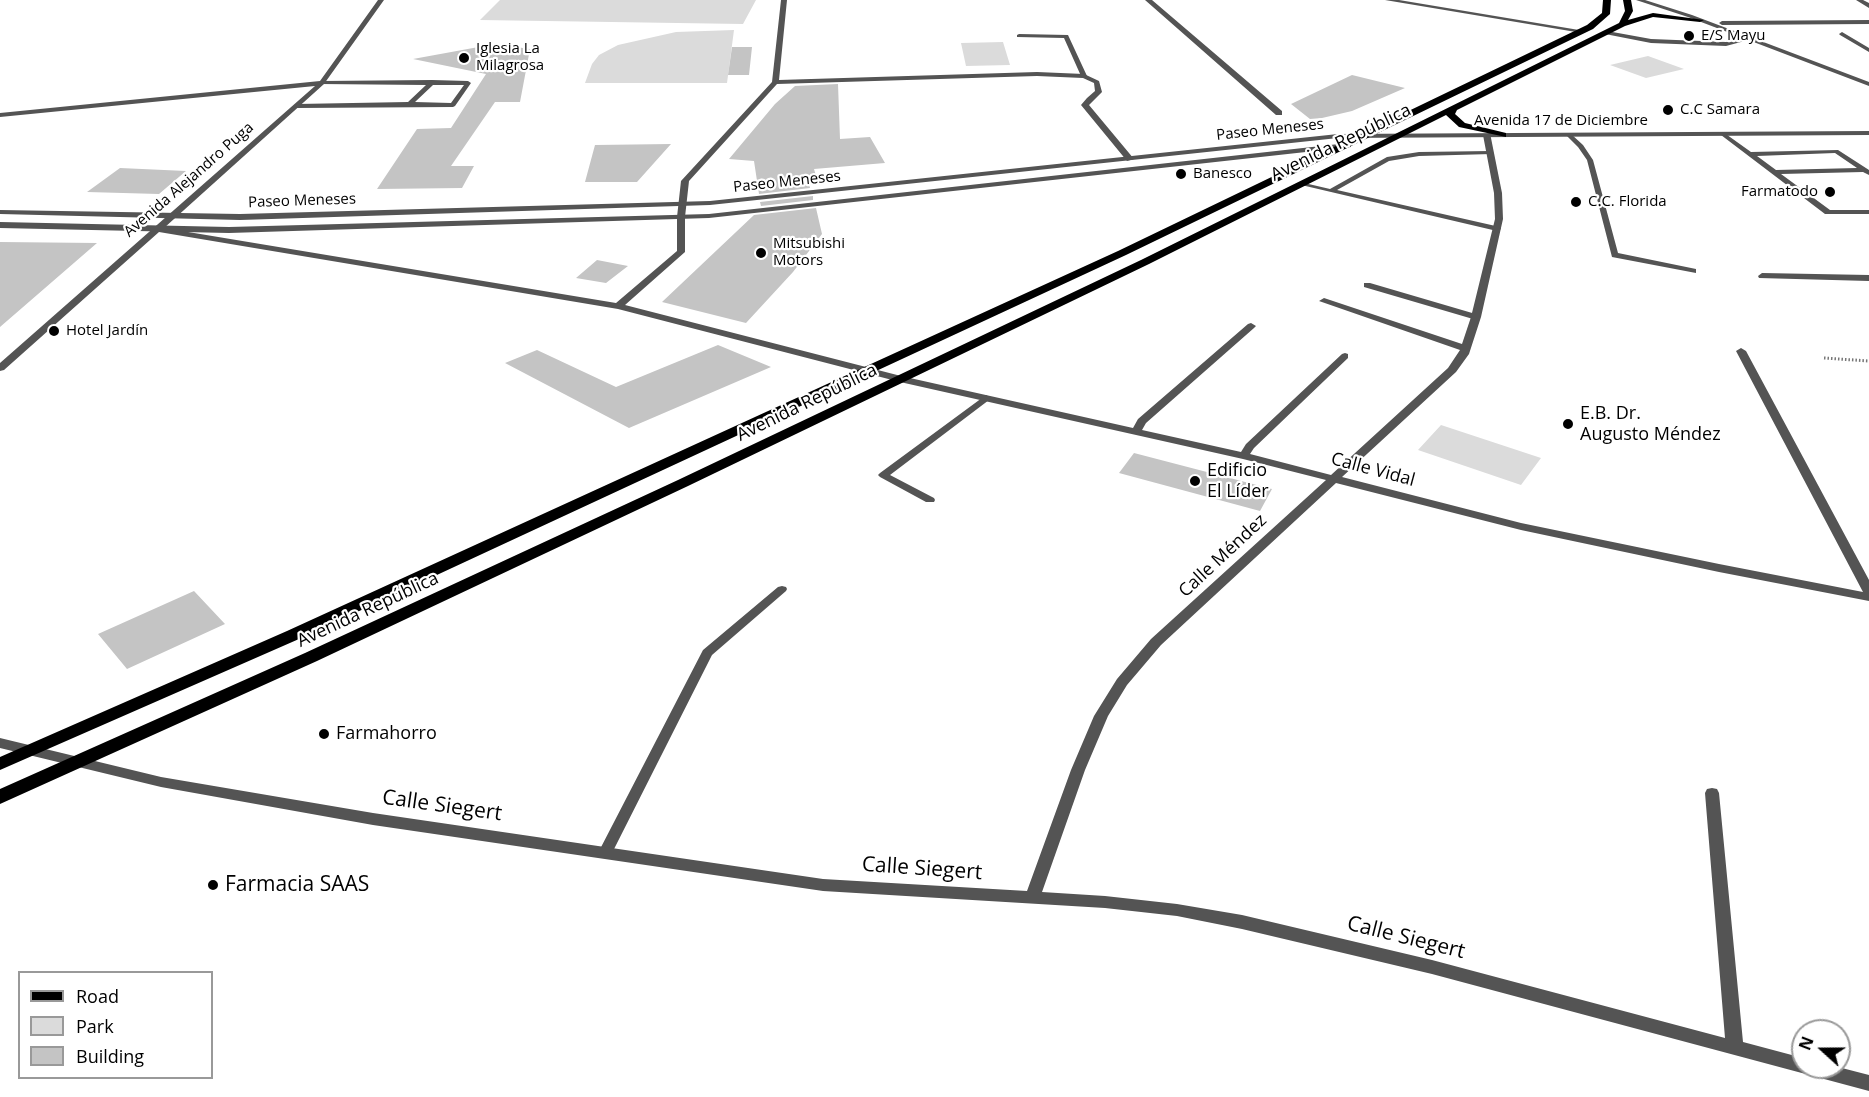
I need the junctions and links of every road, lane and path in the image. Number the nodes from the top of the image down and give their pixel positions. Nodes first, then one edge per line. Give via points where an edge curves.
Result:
1 (381, 0) edge
2 (784, 0) edge
3 (1148, 0) edge
4 (1388, 0) edge
5 (1607, 0) edge
6 (1627, 0) edge
7 (1639, 0) edge
8 (1661, 0) edge
9 (1858, 0) edge
10 (1869, 6) edge
11 (1700, 20) junction
12 (1869, 22) edge
13 (1722, 23) junction
14 (1622, 24) junction
15 (1582, 31) junction
16 (1607, 33) junction
17 (1842, 34) dead end
18 (1019, 36) dead end
19 (1749, 39) junction
20 (1869, 50) edge
21 (1084, 75) junction
22 (1869, 79) edge
23 (432, 82) junction
24 (775, 82) junction
25 (322, 83) junction
26 (1869, 84) edge
27 (410, 104) junction
28 (297, 106) junction
29 (1454, 107) junction
30 (1279, 113) dead end
31 (0, 115) edge
32 (1723, 134) junction
33 (1868, 134) edge
34 (1487, 135) junction
35 (1503, 135) junction
36 (1569, 135) junction
37 (1361, 136) junction
38 (1396, 136) junction
39 (1337, 147) junction
40 (1490, 153) junction
41 (1750, 154) junction
42 (1130, 159) junction
43 (1774, 172) junction
44 (1867, 172) edge
45 (1300, 184) junction
46 (1331, 191) junction
47 (684, 204) junction
48 (0, 212) edge
49 (1869, 212) edge
50 (171, 216) junction
51 (681, 217) junction
52 (0, 225) edge
53 (156, 229) junction
54 (1497, 229) junction
55 (1694, 271) dead end
56 (1762, 276) dead end
57 (1869, 278) edge
58 (1367, 285) dead end
59 (1324, 301) dead end
60 (618, 306) junction
61 (1476, 317) junction
62 (1251, 326) dead end
63 (1466, 349) junction
64 (1741, 351) dead end
65 (1345, 356) dead end
66 (1824, 358) dead end
67 (1869, 361) edge
68 (0, 368) edge
69 (869, 370) junction
70 (900, 379) junction
71 (986, 398) junction
72 (1136, 432) junction
73 (1244, 456) junction
74 (1332, 479) junction
75 (930, 500) dead end
76 (782, 589) dead end
77 (1869, 592) edge
78 (1869, 597) edge
79 (0, 743) edge
80 (30, 751) junction
81 (75, 763) junction
82 (0, 764) edge
83 (1712, 793) dead end
84 (0, 797) edge
85 (605, 853) junction
86 (1032, 898) junction
87 (1735, 1048) junction
88 (1791, 1063) edge
89 (1851, 1078) edge
90 (1869, 1083) edge

1 - 25 street, Avenida Alejandro Puga
2 - 24 street
3 - 30 street
4 - 15 street
5 - 15 main road, Avenida República via 1606,14
6 - 14 main road via 1629,11
7 - 11 street
8 - 13 street
9 - 10 street
11 - 14 main road, Avenida República via 1653,15
11 - 19 street
12 - 13 street
13 - 22 street
14 - 16 main road, Avenida República
15 - 37 main road, Avenida República
16 - 19 lane via 1672,42 1726,44
16 - 29 main road, Avenida República
17 - 20 lane
18 - 21 lane via 1066,36
19 - 26 street
21 - 24 street
21 - 42 street via 1097,82 1099,92 1085,105
23 - 25 lane
23 - 27 lane
23 - 27 lane via 468,83 453,105
24 - 47 street via 685,181
25 - 28 street, Avenida Alejandro Puga
25 - 31 street
27 - 28 lane
28 - 50 street, Avenida Alejandro Puga
29 - 35 main road via 1450,115 1462,125
29 - 38 main road, Avenida República
32 - 33 street, Avenida 17 de Diciembre
32 - 36 street, Avenida 17 de Diciembre
32 - 41 lane
34 - 35 street, Avenida 17 de Diciembre
34 - 38 street, Avenida 17 de Diciembre
34 - 40 street, Calle Méndez
35 - 36 street, Avenida 17 de Diciembre
36 - 55 lane via 1590,160 1615,255
37 - 38 street, Paseo Meneses
37 - 39 main road, Avenida República
37 - 42 street, Paseo Meneses
38 - 39 street, Paseo Meneses
38 - 45 main road, Avenida República
39 - 51 street, Paseo Meneses
39 - 69 main road, Avenida República via 1122,253
40 - 46 lane via 1419,154 1387,159
40 - 54 street, Calle Méndez via 1499,207
41 - 43 lane
41 - 44 lane via 1836,151
42 - 47 street, Paseo Meneses
43 - 44 lane
43 - 49 lane via 1828,212
45 - 46 lane
45 - 70 main road, Avenida República
46 - 54 lane
47 - 50 street, Paseo Meneses
47 - 51 street
48 - 50 street, Paseo Meneses
50 - 53 street, Avenida Alejandro Puga
51 - 53 street, Paseo Meneses
51 - 60 street via 681,252
52 - 53 street, Paseo Meneses
53 - 60 street, Calle Vidal
53 - 68 street, Avenida Alejandro Puga
54 - 61 street, Calle Méndez
56 - 57 street
58 - 61 lane
59 - 63 street
60 - 69 street, Calle Vidal
61 - 63 street, Calle Méndez
62 - 72 street via 1142,422
63 - 74 street, Calle Méndez via 1452,370
64 - 77 street
65 - 73 street
66 - 67 path
69 - 70 street, Calle Vidal
69 - 80 main road, Avenida República via 293,635
70 - 71 street, Calle Vidal
70 - 81 main road, Avenida República via 311,657
71 - 72 street, Calle Vidal
71 - 75 lane via 882,475
72 - 73 street, Calle Vidal
73 - 74 street, Calle Vidal
74 - 78 street, Calle Vidal via 1521,526
74 - 86 street, Calle Méndez via 1156,642 1122,682 1101,716 1078,770
76 - 85 lane via 707,653
79 - 80 street, Calle Siegert
80 - 81 street, Calle Siegert
80 - 82 main road, Avenida República
81 - 84 main road, Avenida República
81 - 85 street, Calle Siegert via 373,819
83 - 87 street
85 - 86 street, Calle Siegert via 823,885
86 - 87 street, Calle Siegert via 1126,904 1242,922 1432,967
87 - 88 street, Calle Siegert
89 - 90 street

